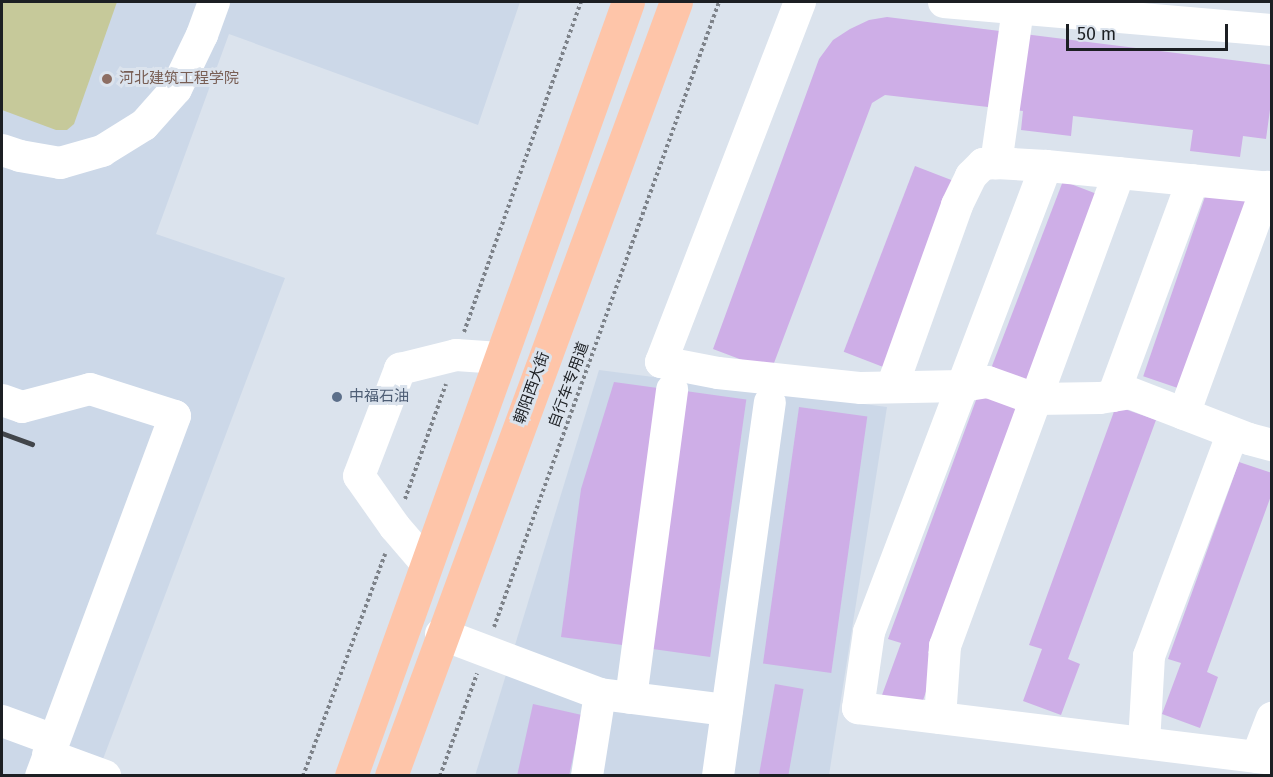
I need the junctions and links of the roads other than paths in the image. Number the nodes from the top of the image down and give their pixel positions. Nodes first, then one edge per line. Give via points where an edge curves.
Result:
1 (214, 2) edge
2 (628, 2) edge
3 (675, 2) edge
4 (682, 2) edge
5 (800, 2) edge
6 (944, 2) edge
7 (1019, 5) edge
8 (1272, 30) edge
9 (659, 47) junction
10 (2, 150) edge
11 (996, 164) junction
12 (1046, 166) junction
13 (1119, 173) junction
14 (1193, 180) junction
15 (1269, 187) edge
16 (500, 358) junction
17 (962, 386) junction
18 (892, 387) junction
19 (672, 390) dead end
20 (1113, 396) junction
21 (1035, 399) junction
22 (2, 400) edge
23 (770, 403) dead end
24 (1184, 414) junction
25 (1233, 433) junction
26 (1272, 445) edge
27 (426, 563) junction
28 (441, 634) junction
29 (600, 694) junction
30 (631, 698) junction
31 (727, 711) junction
32 (940, 718) junction
33 (1272, 718) edge
34 (2, 721) edge
35 (1144, 743) junction
36 (48, 757) edge
37 (1264, 758) edge
38 (105, 776) edge
39 (351, 776) edge
40 (391, 776) edge
41 (587, 776) edge
42 (718, 776) edge

1 - 10 street via 176,89 144,125 102,151 60,163
2 - 16 main road
3 - 9 main road, 朝阳西大街
4 - 9 main road
5 - 18 street via 660,362 718,373 861,388
6 - 7 street
7 - 8 street
7 - 11 street
9 - 28 main road, 朝阳西大街
11 - 12 street
11 - 18 street via 983,164 971,176 957,205
12 - 13 street
12 - 17 street
13 - 14 street
13 - 21 street
14 - 15 street
14 - 20 street
15 - 24 street
16 - 27 main road
16 - 27 street via 456,355 400,369 359,476
17 - 18 street
17 - 21 street via 987,382
17 - 32 street via 869,632 858,708
19 - 30 street
20 - 21 street
20 - 24 street via 1130,393
21 - 32 street via 945,646
22 - 36 street via 22,407 90,389 175,416
23 - 31 street
24 - 25 street
25 - 26 street
25 - 35 street via 1149,656
27 - 39 main road
28 - 29 street
28 - 40 main road, 朝阳西大街
29 - 30 street
29 - 41 street
30 - 31 street
31 - 42 street
32 - 35 street
33 - 37 street
34 - 36 street
35 - 37 street
36 - 38 street

